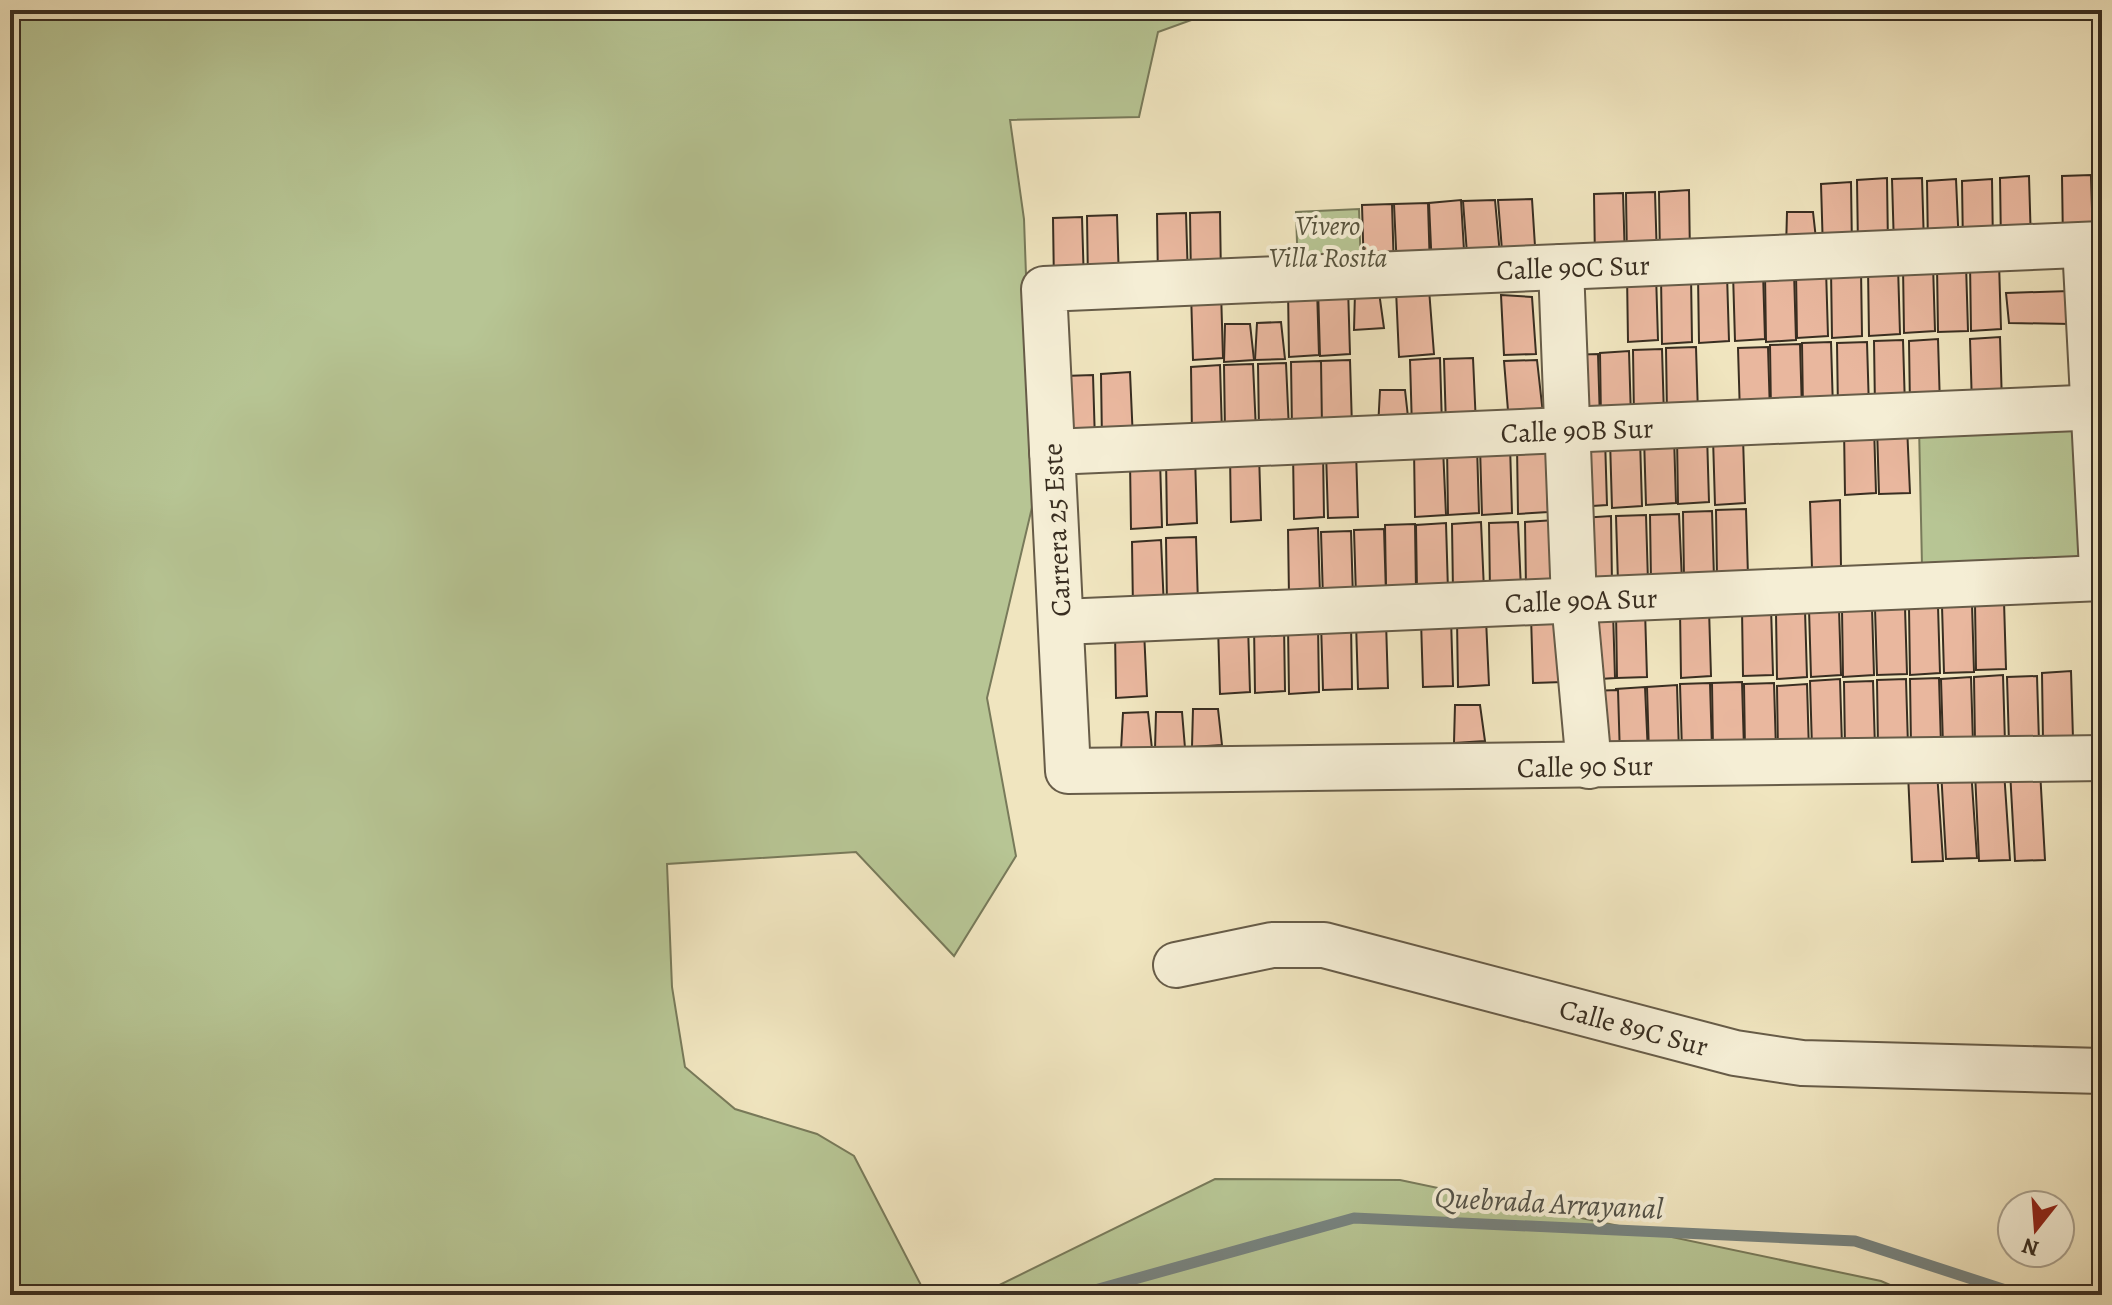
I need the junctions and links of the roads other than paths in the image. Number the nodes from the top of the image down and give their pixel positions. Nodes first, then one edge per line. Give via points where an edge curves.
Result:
1 (2094, 245) edge
2 (1561, 267) junction
3 (1044, 289) joint
4 (2098, 407) edge
5 (1567, 431) junction
6 (1052, 452) junction
7 (2102, 569) edge
8 (2102, 578) edge
9 (1574, 601) junction
10 (1061, 622) junction
11 (2102, 758) edge
12 (1589, 766) junction
13 (1068, 771) joint
14 (1176, 965) dead end
15 (2102, 1071) edge

1 - 2 street, Calle 90C Sur
1 - 4 street
2 - 3 street, Calle 90C Sur
2 - 5 street
3 - 6 street, Carrera 25 Este
4 - 5 street, Calle 90B Sur
4 - 7 street
5 - 6 street, Calle 90B Sur
5 - 9 street
6 - 10 street, Carrera 25 Este
8 - 9 street, Calle 90A Sur
9 - 10 street, Calle 90A Sur
9 - 12 street
10 - 13 street, Carrera 25 Este
11 - 12 street, Calle 90 Sur
12 - 13 street, Calle 90 Sur
14 - 15 street, Calle 89C Sur via 1272,945 1324,945 1735,1053 1802,1063

